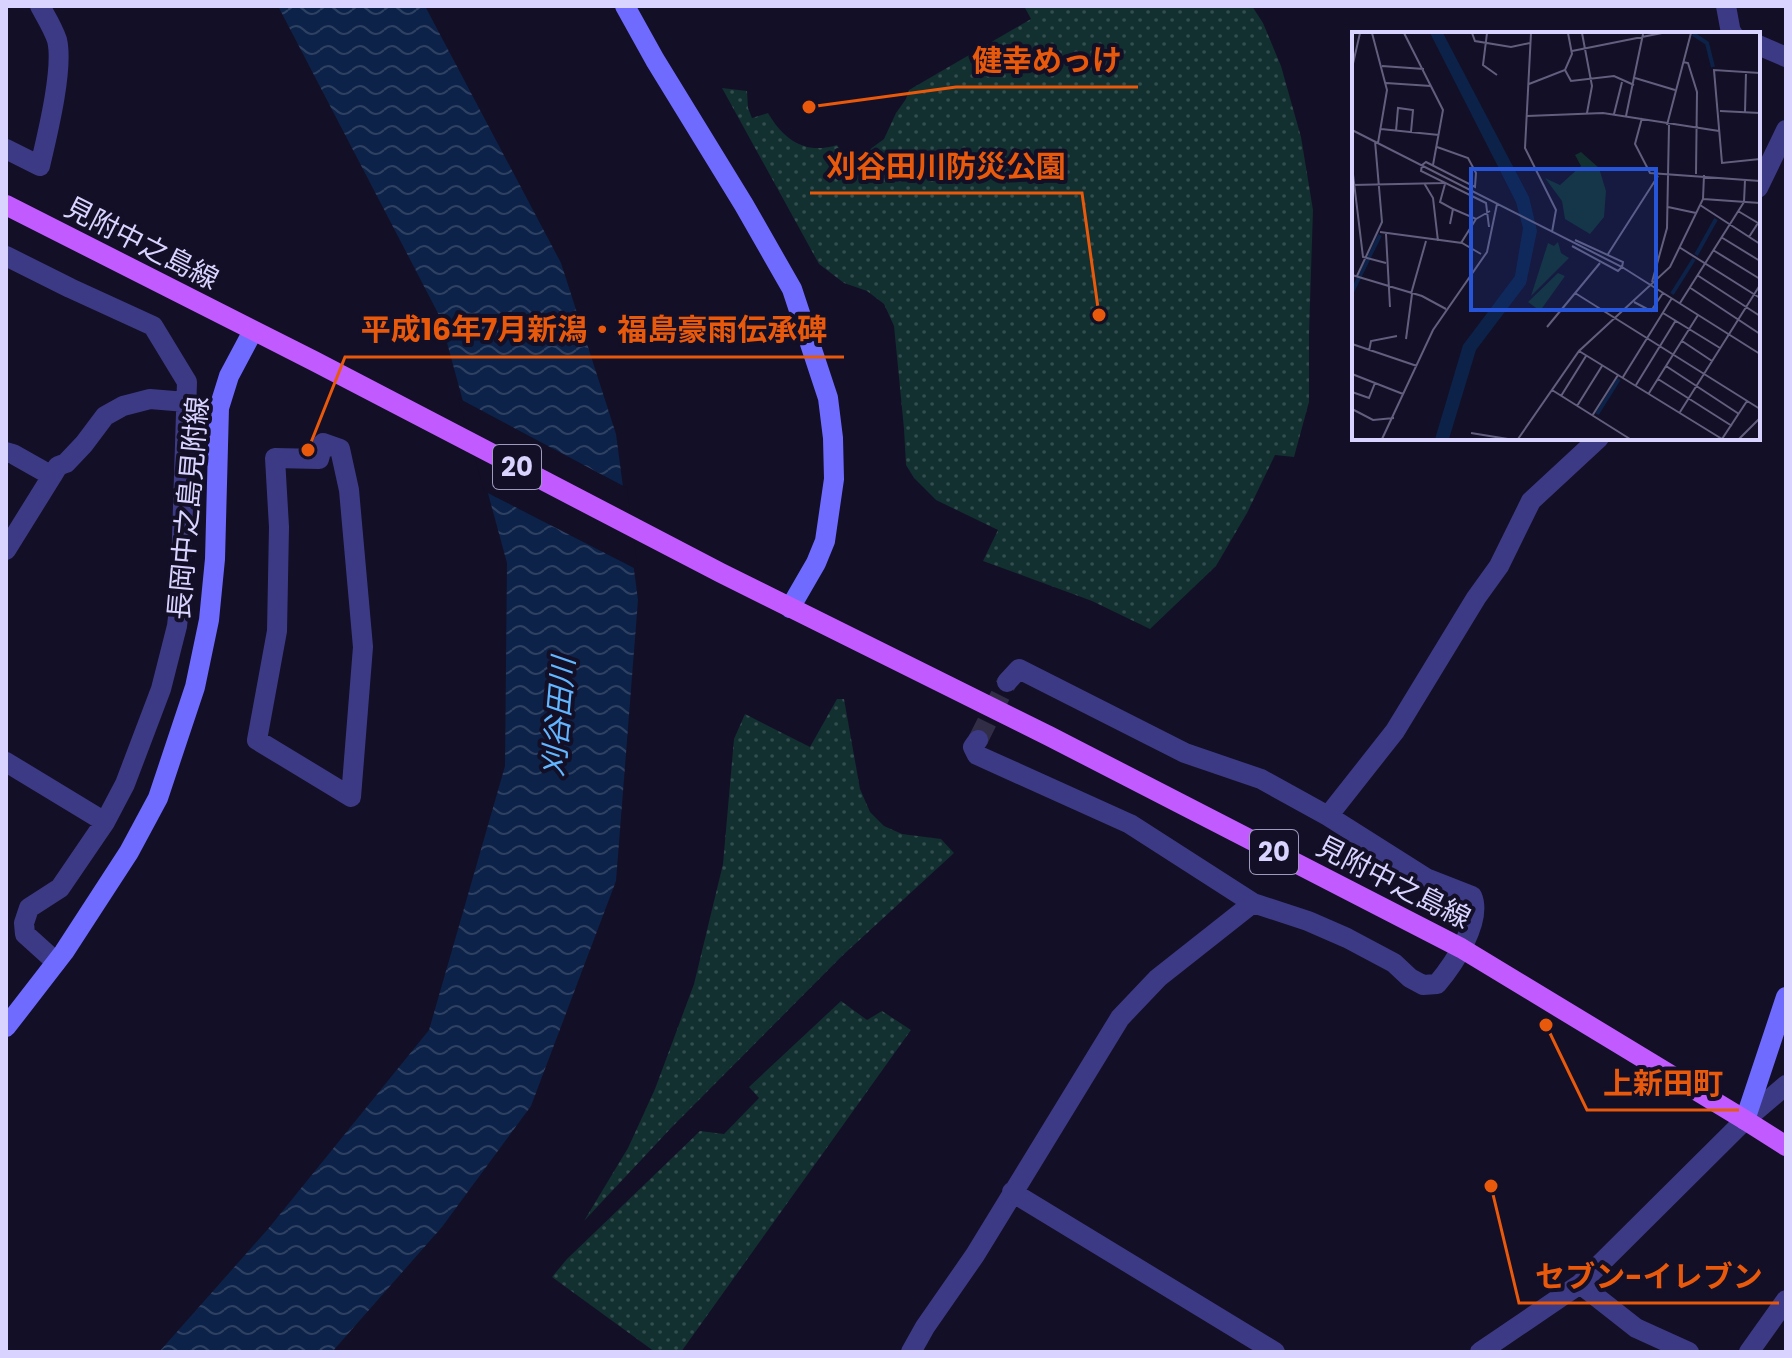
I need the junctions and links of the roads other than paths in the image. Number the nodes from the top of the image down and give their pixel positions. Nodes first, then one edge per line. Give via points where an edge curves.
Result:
1 (40, 6) edge
2 (625, 6) edge
3 (1726, 6) edge
4 (1731, 32) edge
5 (1760, 46) edge
6 (1786, 57) edge
7 (1786, 130) edge
8 (6, 149) edge
9 (1760, 184) edge
10 (6, 205) edge
11 (6, 256) edge
12 (253, 331) junction
13 (186, 402) junction
14 (1597, 440) edge
15 (6, 452) edge
16 (52, 476) junction
17 (6, 550) edge
18 (790, 608) junction
19 (1007, 682) dead end
20 (978, 740) dead end
21 (6, 762) edge
22 (351, 797) joint
23 (1328, 816) junction
24 (105, 822) junction
25 (1253, 903) junction
26 (1461, 948) junction
27 (56, 962) junction
28 (1786, 997) edge
29 (6, 1027) edge
30 (1786, 1085) edge
31 (1745, 1120) junction
32 (1786, 1146) edge
33 (1012, 1192) junction
34 (1580, 1284) junction
35 (1786, 1300) edge
36 (911, 1352) edge
37 (1275, 1352) edge
38 (1480, 1352) edge
39 (1689, 1352) edge
40 (1749, 1352) edge

1 - 8 street via 57,40 59,59 40,166
2 - 18 main road via 792,289 828,398 834,479 828,528 816,563
3 - 4 street
5 - 6 street
7 - 9 street
10 - 12 main road, 見附中之島線 / 20
11 - 13 street via 153,326 187,382
12 - 18 main road, 20
12 - 27 main road, 長岡中之島見附線 via 219,408 209,620 191,701 158,798
13 - 16 street via 150,399 123,406 105,416
13 - 24 street via 177,626 161,689
14 - 23 street via 1531,501 1499,566 1395,731
15 - 16 street
16 - 17 street
18 - 26 main road, 見附中之島線 / 20
19 - 23 street via 1019,669 1185,753 1261,779
20 - 25 street via 973,747 977,755 1130,824
21 - 24 street
22 - 22 street via 257,740 277,631 275,458 319,459 323,443 340,449 349,490 363,647
23 - 26 street via 1426,878 1472,896 1472,924
24 - 27 street via 60,888 29,908 25,934
25 - 26 street via 1347,938 1423,985 1437,984
25 - 33 street via 1158,978 1120,1018
26 - 31 main road, 見附中之島線 / 20
27 - 29 main road, 長岡中之島見附線
28 - 31 main road
30 - 31 street
31 - 32 main road, 見附中之島線 / 20
31 - 34 street
33 - 36 street
33 - 37 street
34 - 38 street
34 - 39 street via 1636,1328
35 - 40 street

